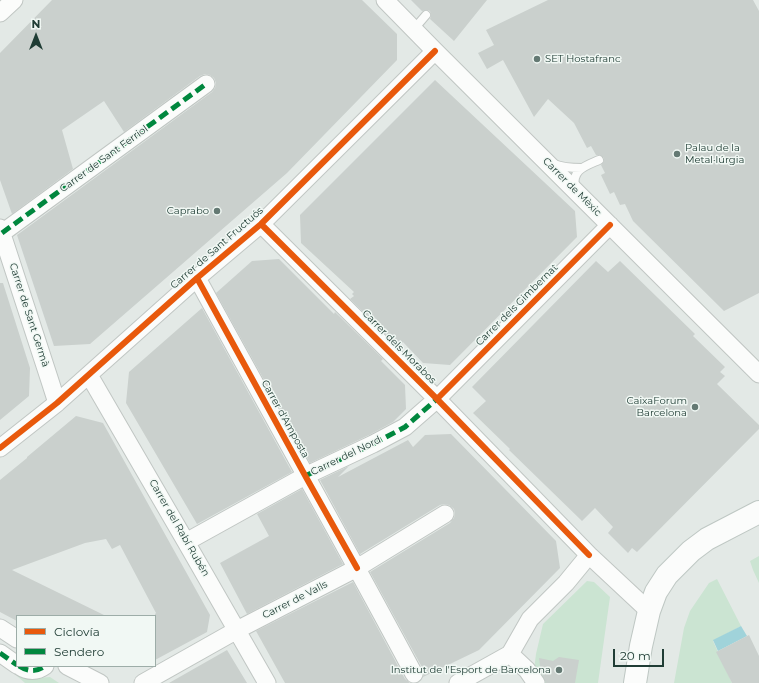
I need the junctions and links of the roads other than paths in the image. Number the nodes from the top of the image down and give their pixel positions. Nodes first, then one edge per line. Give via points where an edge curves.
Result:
1 (14, 0) edge
2 (386, 0) edge
3 (0, 13) edge
4 (426, 15) dead end
5 (414, 29) junction
6 (436, 51) junction
7 (206, 84) dead end
8 (539, 155) junction
9 (598, 160) dead end
10 (582, 168) junction
11 (575, 191) junction
12 (261, 224) junction
13 (610, 225) junction
14 (1, 230) edge
15 (197, 278) junction
16 (759, 374) edge
17 (89, 375) junction
18 (437, 399) junction
19 (57, 403) junction
20 (0, 448) edge
21 (305, 476) junction
22 (759, 512) edge
23 (445, 514) dead end
24 (186, 542) junction
25 (589, 555) junction
26 (357, 568) junction
27 (649, 611) junction
28 (0, 628) edge
29 (237, 630) junction
30 (16, 638) edge
31 (0, 653) edge
32 (510, 654) junction
33 (16, 664) edge
34 (20, 667) edge
35 (44, 667) edge
36 (69, 667) edge
37 (414, 674) dead end
38 (639, 679) edge
39 (100, 683) edge
40 (143, 683) edge
41 (267, 683) edge
42 (458, 683) edge
43 (536, 683) edge

1 - 3 street
2 - 5 street, Carrer de Mèxic
4 - 5 lane
5 - 6 street, Carrer de Mèxic
6 - 8 street, Carrer de Mèxic
6 - 12 street, Carrer de Sant Fructuós
7 - 14 street, Carrer de Sant Ferriol
8 - 10 lane via 560,166
8 - 11 street, Carrer de Mèxic
9 - 10 lane
10 - 11 lane via 574,178
11 - 13 street, Carrer de Mèxic
12 - 15 street, Carrer de Sant Fructuós
12 - 18 street, Carrer dels Morabos
13 - 16 street, Carrer de Mèxic
13 - 18 street, Carrer dels Gimbernat
14 - 19 street, Carrer de Sant Germà
15 - 17 street, Carrer de Sant Fructuós
15 - 21 street, Carrer d'Amposta
17 - 19 street, Carrer de Sant Fructuós
17 - 24 street, Carrer del Rabí Rubén
18 - 21 street, Carrer del Nord via 405,427
18 - 25 street, Carrer dels Morabos
19 - 20 street, Carrer de Sant Fructuós
21 - 24 street, Carrer del Nord
21 - 26 street, Carrer d'Amposta
22 - 27 street via 707,539 691,551 667,575 656,592
23 - 26 street, Carrer de Valls
24 - 29 street, Carrer del Rabí Rubén
25 - 27 street, Carrer dels Morabos
25 - 32 street via 566,583 530,619
26 - 29 street, Carrer de Valls
26 - 37 street, Carrer d'Amposta
27 - 38 street via 641,646
28 - 30 street
29 - 40 street, Carrer de Valls
29 - 41 street, Carrer del Rabí Rubén
31 - 33 street
32 - 42 street
32 - 43 street
34 - 35 street via 29,670
36 - 39 street

